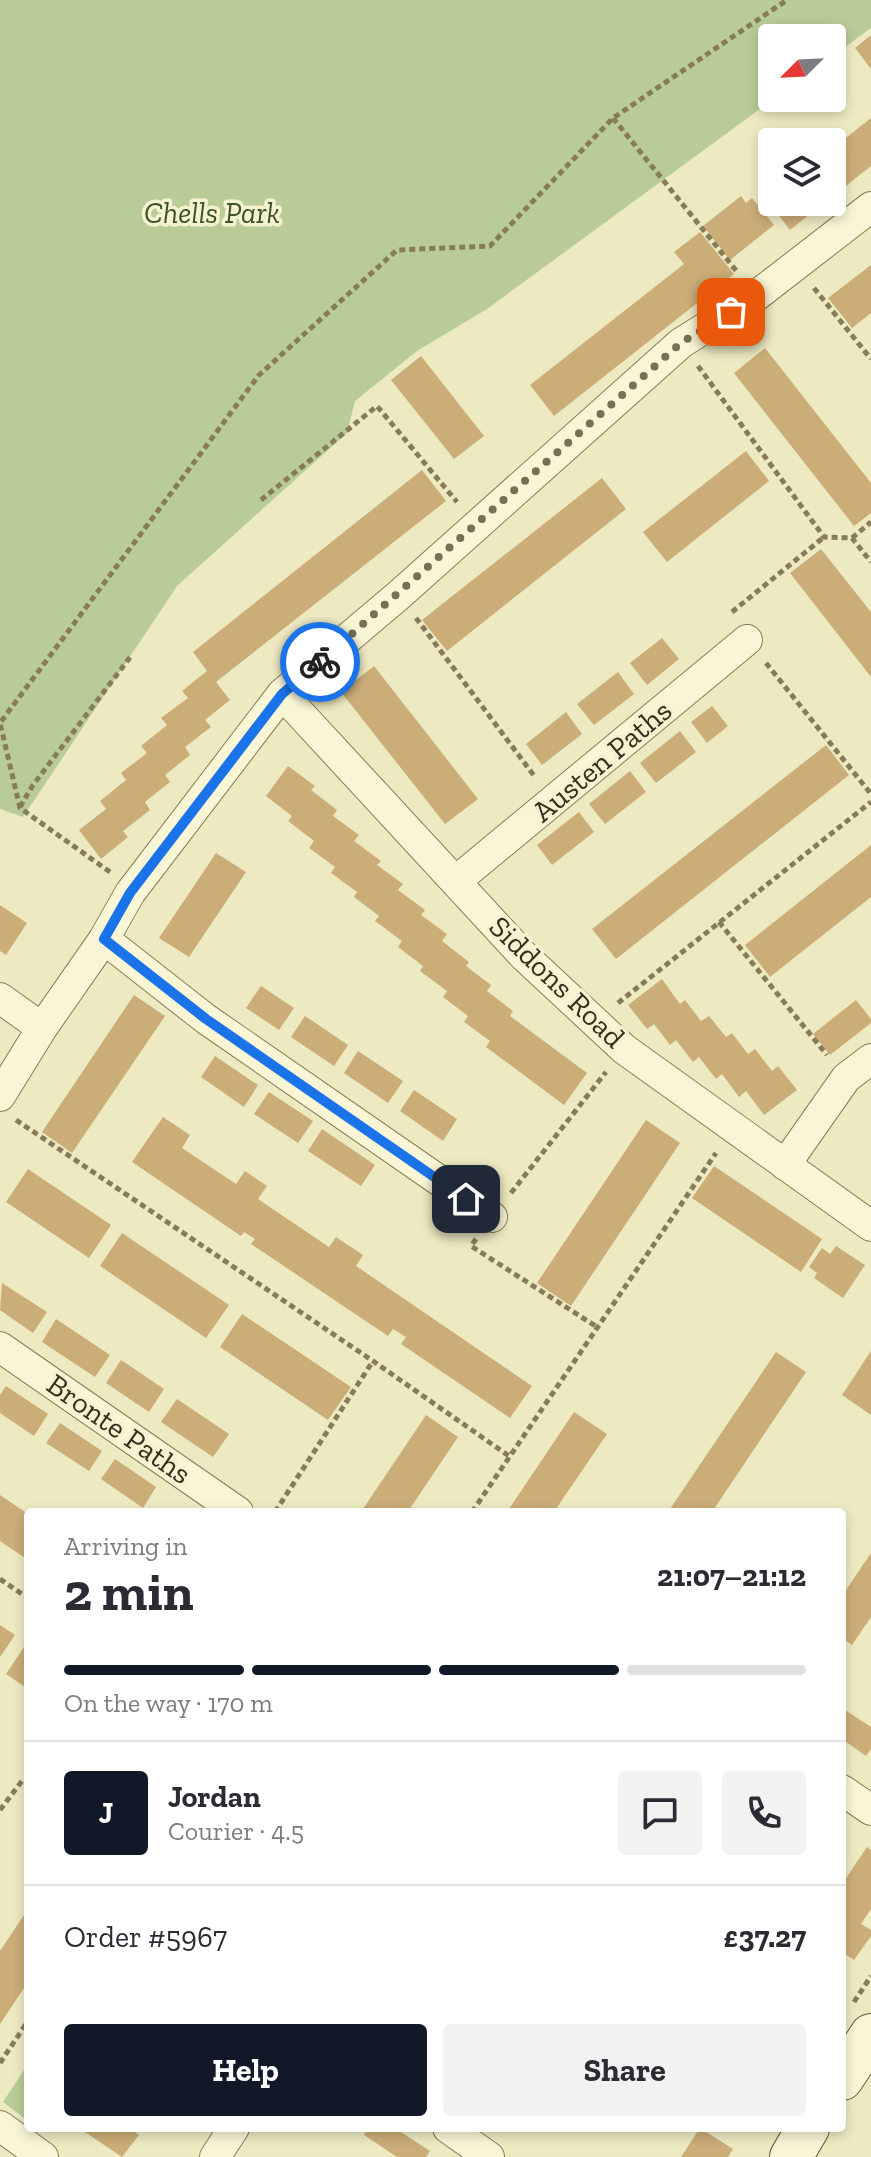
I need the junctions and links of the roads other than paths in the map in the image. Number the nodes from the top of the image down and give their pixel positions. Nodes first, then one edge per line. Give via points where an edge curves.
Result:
1 (871, 207) edge
2 (747, 640) road end
3 (282, 694) junction
4 (456, 881) junction
5 (104, 939) junction
6 (0, 998) edge
7 (42, 1028) junction
8 (871, 1059) edge
9 (4, 1106) edge
10 (785, 1165) junction
11 (492, 1217) road end
12 (871, 1226) edge
13 (0, 1347) edge
14 (232, 1508) edge
15 (846, 1793) edge
16 (871, 1810) edge
17 (860, 2022) edge
18 (846, 2066) edge
19 (0, 2126) edge
20 (231, 2132) edge
21 (454, 2132) edge
22 (806, 2132) edge
23 (35, 2155) edge
24 (215, 2157) edge
25 (489, 2157) edge
26 (791, 2157) edge

1 - 3 street via 756,296 681,343
2 - 4 street, Austen Paths
3 - 4 street, Siddons Road
3 - 5 street via 130,893
4 - 10 street, Siddons Road via 524,956 624,1049
5 - 7 street
5 - 11 street via 206,1019
6 - 7 street
7 - 9 street
8 - 10 street via 846,1078
10 - 12 street, Siddons Road
13 - 14 street, Bronte Paths
15 - 16 street
17 - 18 street
19 - 23 street
20 - 24 street
21 - 25 street
22 - 26 street

